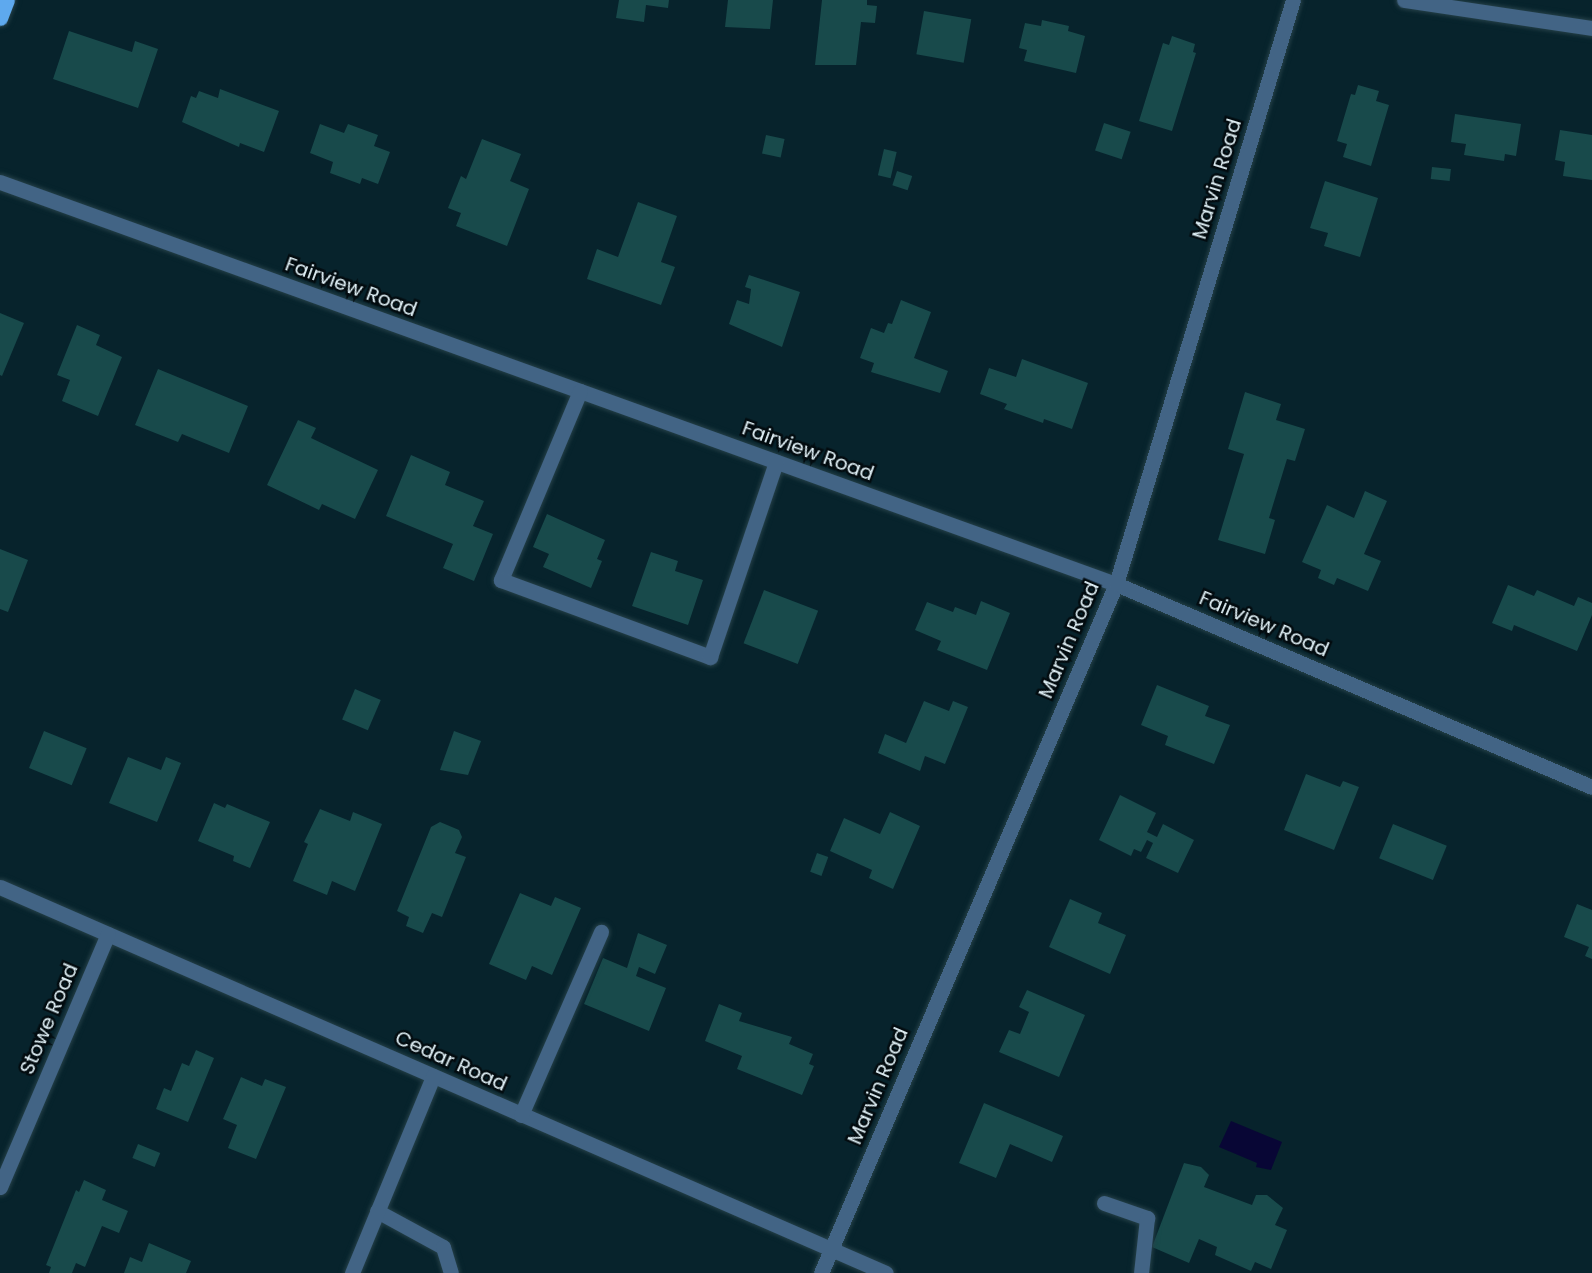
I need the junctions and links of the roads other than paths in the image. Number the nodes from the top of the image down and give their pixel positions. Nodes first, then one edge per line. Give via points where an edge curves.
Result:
1 (7, 0) edge
2 (1293, 0) edge
3 (1404, 0) edge
4 (0, 18) edge
5 (1592, 28) edge
6 (0, 182) edge
7 (580, 391) junction
8 (776, 462) junction
9 (1116, 584) junction
10 (1592, 787) edge
11 (0, 887) edge
12 (601, 932) dead end
13 (108, 934) junction
14 (433, 1076) junction
15 (521, 1115) junction
16 (0, 1187) edge
17 (1104, 1203) dead end
18 (377, 1211) junction
19 (830, 1250) junction
20 (352, 1273) edge
21 (451, 1273) edge
22 (821, 1273) edge
23 (886, 1273) edge
24 (1141, 1273) edge

1 - 4 main road
2 - 9 street, Marvin Road
3 - 5 street
6 - 7 street, Fairview Road
7 - 8 street, Fairview Road
7 - 8 street via 501,580 710,657
8 - 9 street, Fairview Road
9 - 10 street, Fairview Road
9 - 19 street, Marvin Road
11 - 13 street, Cedar Road
12 - 15 street
13 - 14 street, Cedar Road
13 - 16 street, Stowe Road
14 - 15 street, Cedar Road
14 - 18 street
15 - 19 street, Cedar Road
17 - 24 street via 1147,1218
18 - 20 street
18 - 21 street via 443,1247
19 - 22 street, Marvin Road
19 - 23 street, Cedar Road

